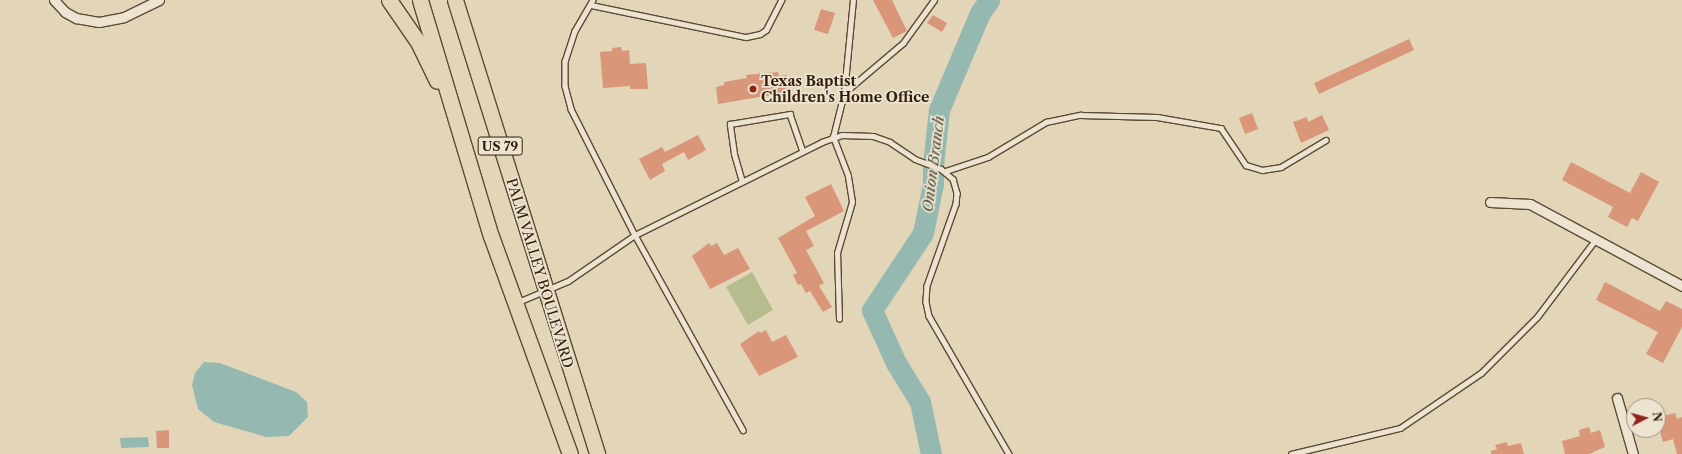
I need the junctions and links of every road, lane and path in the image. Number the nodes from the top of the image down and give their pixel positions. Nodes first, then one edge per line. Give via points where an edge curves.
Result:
1 (54, 0) edge
2 (160, 0) edge
3 (389, 0) edge
4 (420, 0) edge
5 (455, 0) edge
6 (781, 0) edge
7 (853, 0) edge
8 (934, 0) edge
9 (592, 2) edge
10 (844, 93) junction
11 (462, 135) junction
12 (833, 137) junction
13 (1326, 140) dead end
14 (802, 152) junction
15 (946, 171) junction
16 (742, 182) junction
17 (1490, 202) dead end
18 (635, 235) junction
19 (1596, 240) junction
20 (1682, 286) edge
21 (546, 293) junction
22 (516, 303) junction
23 (839, 319) dead end
24 (1617, 398) dead end
25 (743, 430) dead end
26 (570, 454) edge
27 (596, 454) edge
28 (1009, 454) edge
29 (1291, 454) edge
30 (1633, 454) edge

1 - 2 street via 64,12 76,18 99,22 124,17
3 - 11 highway via 418,42
4 - 11 highway, US 79
5 - 21 highway, PALM VALLEY BOULEVARD / US 79
6 - 9 lane via 766,30 746,37
7 - 10 lane
8 - 10 lane via 903,43
9 - 18 lane via 567,50 566,91 575,119
10 - 12 lane
11 - 22 highway, PALM VALLEY BOULEVARD / US 79 via 491,236
12 - 14 lane
12 - 15 lane via 850,134 873,136 890,142 915,159
12 - 23 lane via 848,176 852,202 837,253
13 - 15 lane via 1287,164 1262,170 1246,165 1221,128 1157,117 1080,116 1046,122 988,157
14 - 16 lane
14 - 16 lane via 790,114 730,124 734,154
15 - 28 lane via 953,179 957,193 956,204 927,286 926,302 929,316
16 - 18 lane
17 - 19 street via 1530,204
18 - 21 lane
18 - 25 lane
19 - 20 street
19 - 29 lane via 1537,317 1480,373 1400,428
21 - 22 lane
21 - 27 highway, PALM VALLEY BOULEVARD / US 79
22 - 26 highway, PALM VALLEY BOULEVARD / US 79
24 - 30 street

